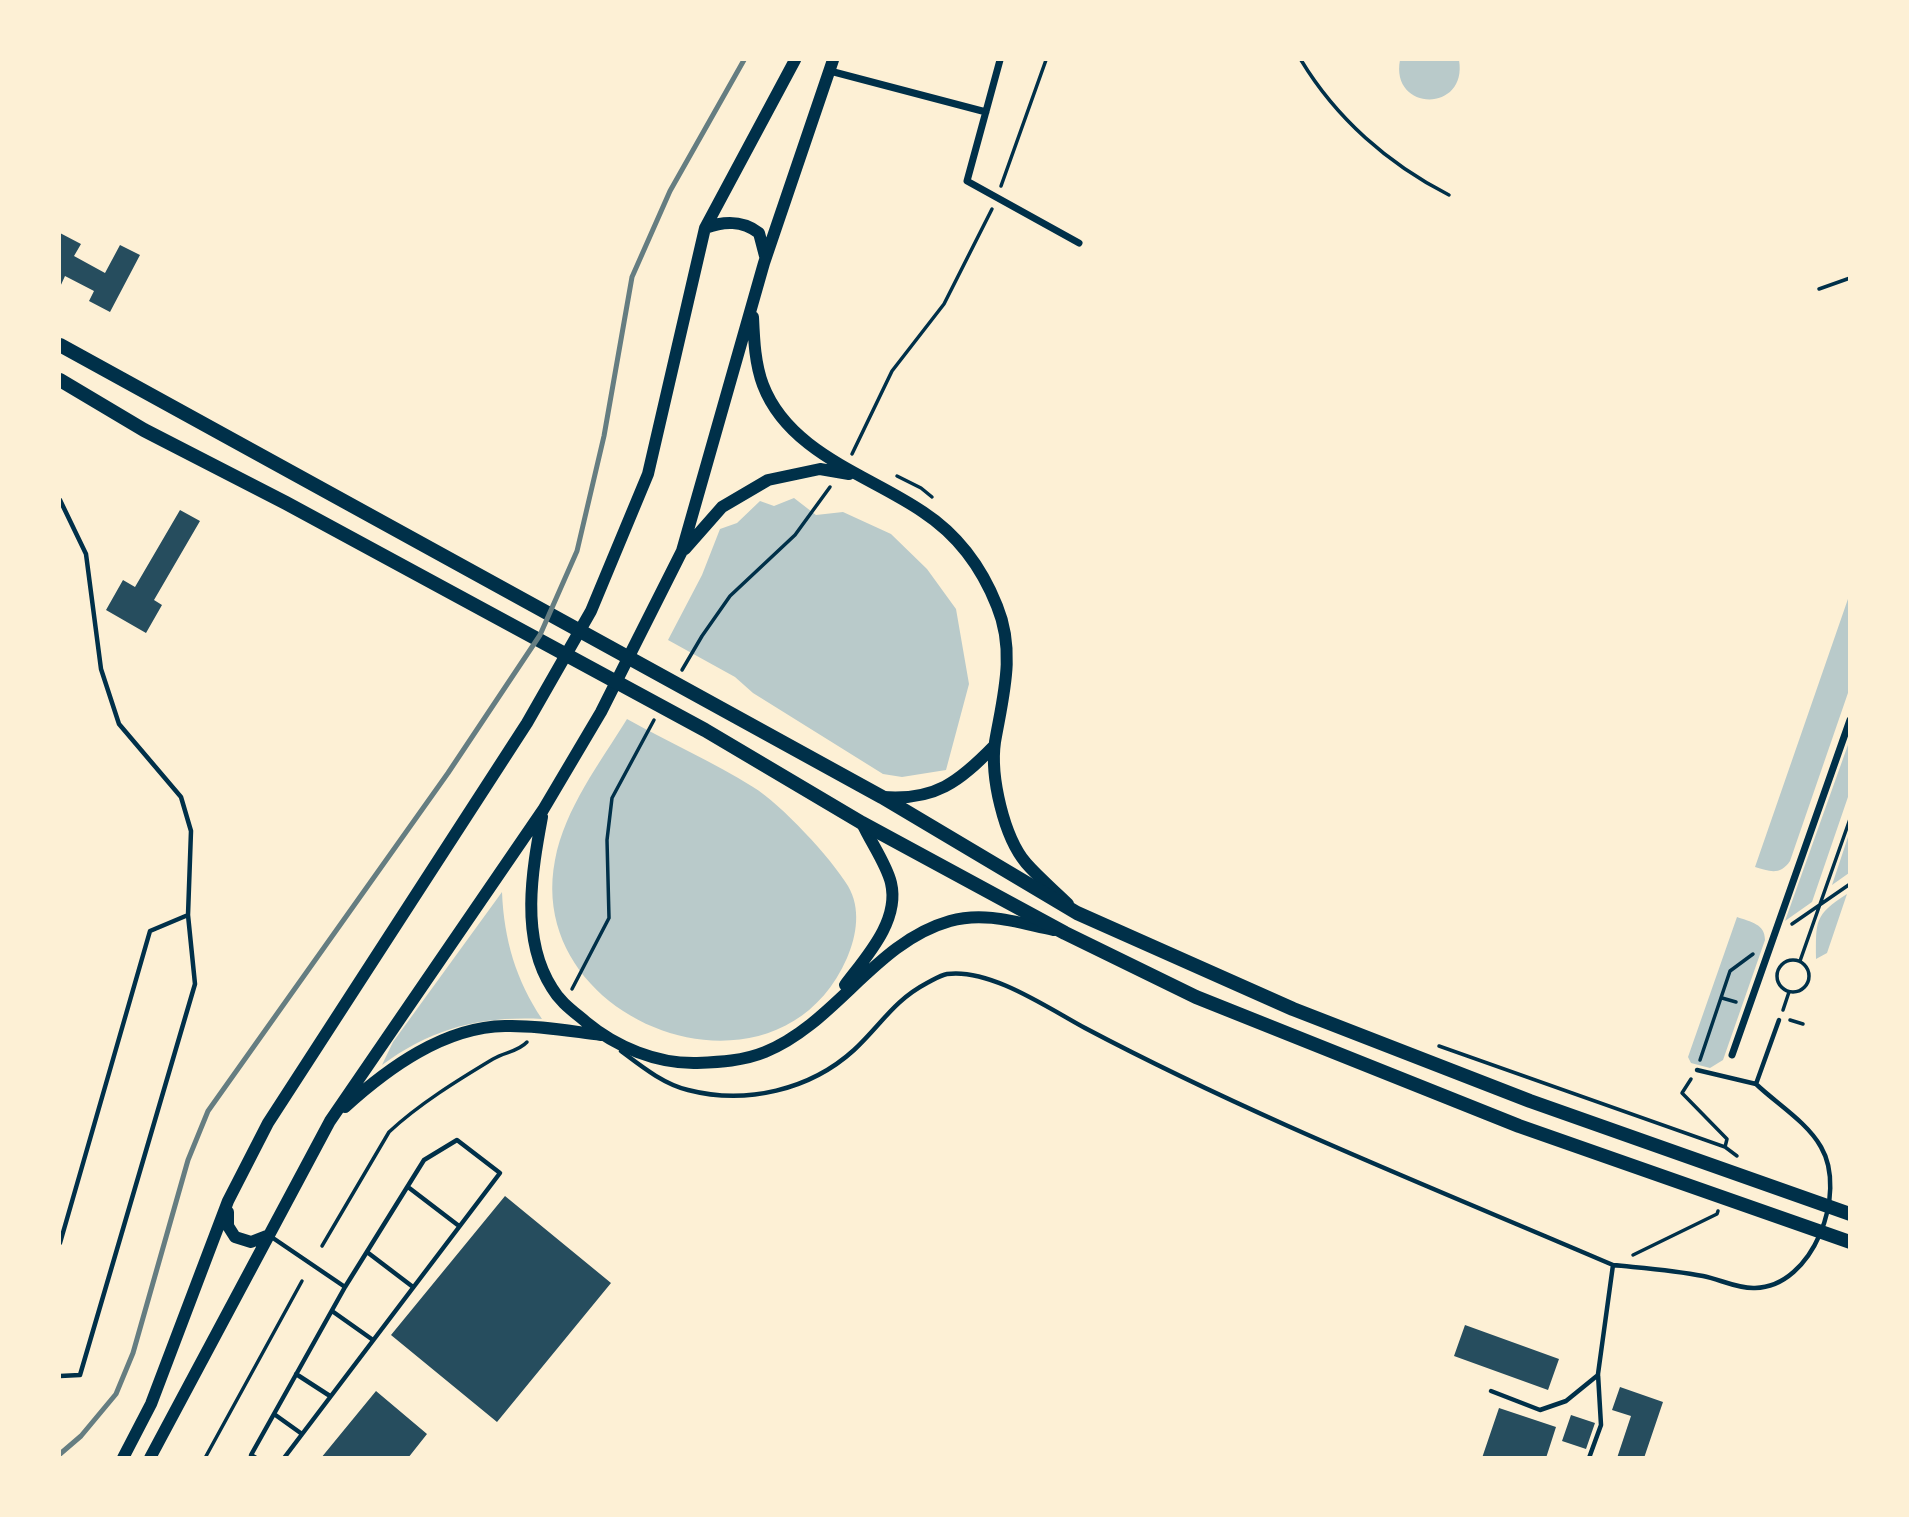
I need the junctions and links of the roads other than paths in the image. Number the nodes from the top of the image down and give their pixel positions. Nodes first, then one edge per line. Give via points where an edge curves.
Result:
1 (795, 60) edge
2 (1000, 60) edge
3 (831, 65) edge
4 (986, 112) junction
5 (705, 228) junction
6 (1079, 243) dead end
7 (765, 263) junction
8 (752, 307) junction
9 (60, 345) edge
10 (60, 380) edge
11 (856, 476) junction
12 (60, 500) edge
13 (682, 551) junction
14 (1850, 720) edge
15 (995, 747) junction
16 (882, 797) junction
17 (543, 810) junction
18 (862, 823) junction
19 (1077, 913) junction
20 (188, 915) junction
21 (1065, 933) junction
22 (828, 1008) junction
23 (1779, 1020) road end
24 (601, 1035) junction
25 (1732, 1055) dead end
26 (1697, 1070) dead end
27 (1756, 1084) junction
28 (330, 1121) junction
29 (408, 1187) junction
30 (228, 1201) junction
31 (1850, 1214) edge
32 (459, 1226) junction
33 (269, 1235) junction
34 (1850, 1242) edge
35 (60, 1243) edge
36 (367, 1252) junction
37 (1613, 1265) junction
38 (345, 1287) junction
39 (413, 1287) junction
40 (332, 1311) junction
41 (373, 1340) junction
42 (296, 1374) junction
43 (1598, 1374) junction
44 (60, 1376) edge
45 (1491, 1391) dead end
46 (330, 1396) junction
47 (274, 1414) junction
48 (302, 1434) junction
49 (123, 1458) edge
50 (150, 1458) edge
51 (256, 1458) edge
52 (284, 1458) edge
53 (1589, 1458) edge

1 - 5 main road
2 - 4 street
3 - 4 street
3 - 7 main road
4 - 6 street via 967,181
5 - 7 main road via 719,223 750,226 762,239
5 - 30 main road via 648,474 591,611 527,723 268,1123
7 - 8 main road
8 - 11 main road via 759,372 769,397 789,424
8 - 13 main road
9 - 16 main road
10 - 18 main road via 144,430 705,730
11 - 13 main road via 820,469 768,480 722,507
11 - 15 main road via 925,513 961,544 982,573 998,609 1009,656
12 - 20 lane via 86,554 101,669 119,724 181,797 191,831
13 - 17 main road via 601,712
14 - 25 street
15 - 16 main road via 969,772 941,789 912,800
15 - 19 main road via 998,799 1013,843 1026,863
16 - 19 main road
17 - 24 main road via 531,876 538,952 551,987
17 - 28 main road
18 - 21 main road
18 - 22 main road via 891,881 892,898 877,943
19 - 31 main road via 1293,1009 1531,1101
20 - 35 lane via 150,931
20 - 44 lane via 195,984 80,1375
21 - 22 main road via 986,916 950,921 915,935
21 - 34 main road via 1279,1033 1519,1126
22 - 24 main road via 765,1052 728,1062 681,1064 635,1052
23 - 27 lane
24 - 28 main road via 504,1026 452,1036 383,1074
24 - 37 lane via 649,1072 686,1090 752,1095 806,1083 834,1066 892,1006 935,979 946,974 980,976 1179,1077
26 - 27 lane
27 - 37 lane via 1813,1137 1831,1168 1826,1211 1815,1245 1798,1271 1777,1284 1753,1289 1701,1276
28 - 33 main road
29 - 32 lane
29 - 32 lane via 424,1160 457,1140 479,1156 500,1173
29 - 36 lane
30 - 33 main road via 228,1226 235,1237 251,1242
30 - 49 main road via 151,1404
32 - 39 lane
33 - 38 lane
33 - 50 main road
36 - 38 lane
36 - 39 lane
37 - 43 lane
38 - 40 lane
39 - 41 lane
40 - 41 lane
40 - 42 lane
41 - 46 lane
42 - 46 lane
42 - 47 lane
43 - 45 lane via 1566,1401 1540,1410
43 - 53 lane via 1601,1425
46 - 48 lane
47 - 48 lane
47 - 51 lane via 251,1455
48 - 52 lane

